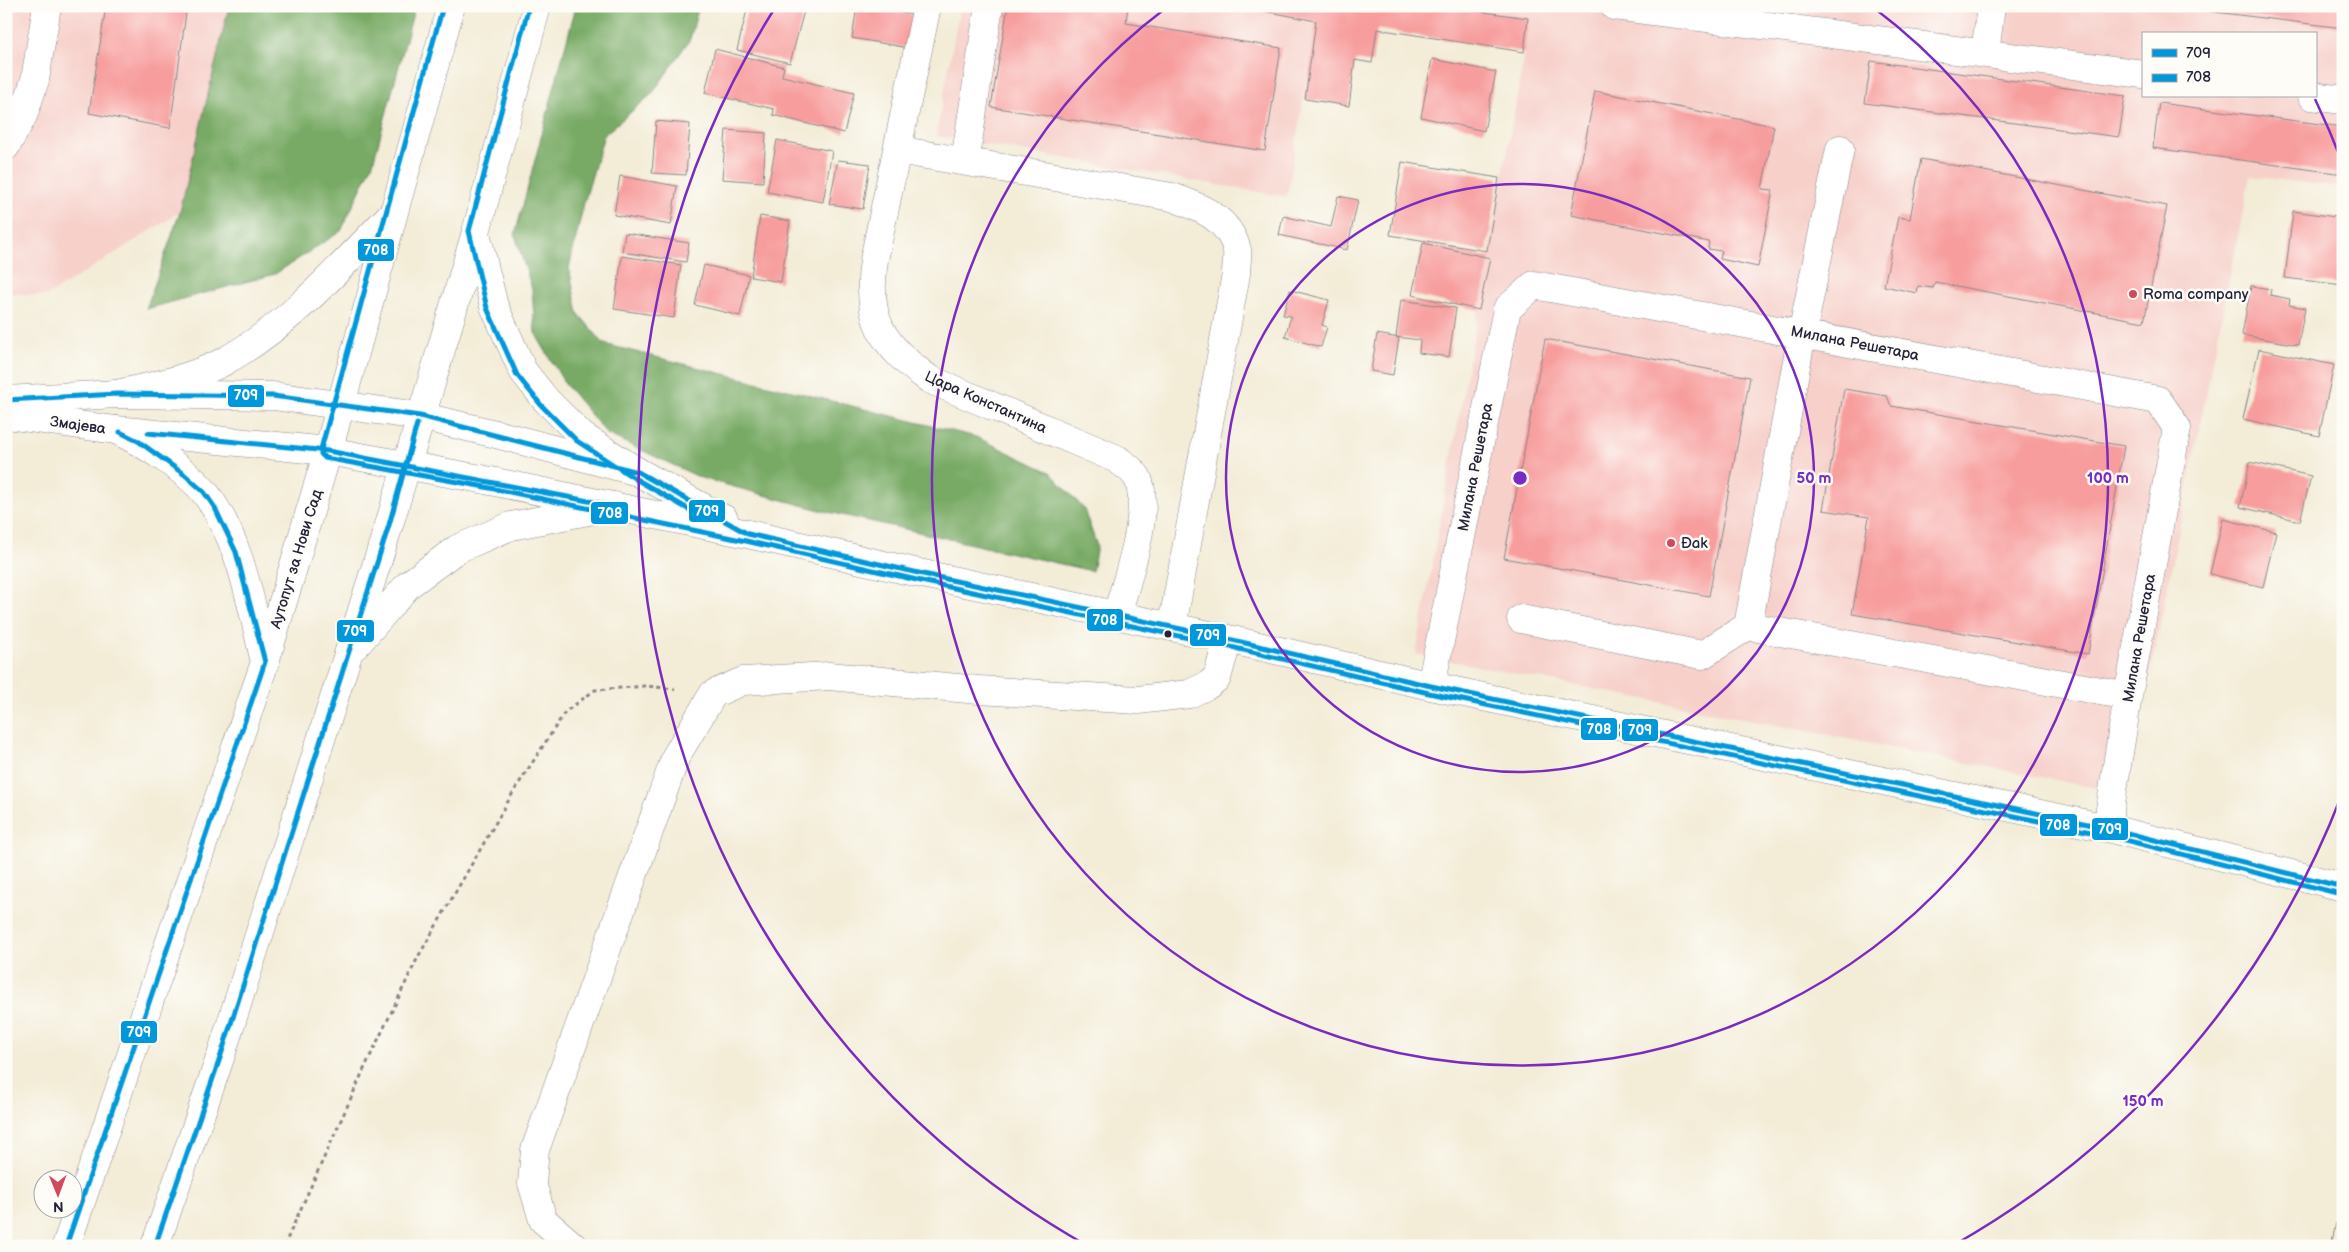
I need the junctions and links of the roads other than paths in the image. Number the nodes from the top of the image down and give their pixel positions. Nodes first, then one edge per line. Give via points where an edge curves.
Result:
1 (48, 6) edge
2 (450, 6) edge
3 (537, 6) edge
4 (927, 6) edge
5 (989, 6) edge
6 (1614, 6) edge
7 (1991, 6) edge
8 (1985, 53) junction
9 (2142, 74) edge
10 (2316, 97) edge
11 (2343, 100) edge
12 (6, 146) edge
13 (1840, 149) dead end
14 (897, 150) junction
15 (965, 161) junction
16 (395, 211) junction
17 (476, 232) junction
18 (1802, 334) junction
19 (117, 394) junction
20 (6, 400) edge
21 (340, 404) junction
22 (6, 415) edge
23 (420, 416) junction
24 (116, 430) junction
25 (328, 451) junction
26 (405, 465) junction
27 (638, 472) junction
28 (614, 506) junction
29 (748, 534) junction
30 (1117, 615) junction
31 (1521, 619) dead end
32 (1748, 626) junction
33 (1172, 627) junction
34 (1228, 639) junction
35 (348, 654) junction
36 (266, 662) junction
37 (1431, 686) junction
38 (2128, 696) junction
39 (2107, 828) junction
40 (2343, 887) edge
41 (66, 1246) edge
42 (155, 1246) edge
43 (573, 1246) edge

1 - 12 street via 35,80 23,116
2 - 16 street, Аутопут за Нови Сад
3 - 17 street
4 - 14 street, Цара Константина
5 - 15 street
6 - 8 street
7 - 8 street
8 - 9 street
10 - 11 street
13 - 18 street
14 - 15 street
14 - 30 street, Цара Константина via 871,280 872,300 885,339 902,360 929,380 1116,459 1136,475 1141,488 1141,514
15 - 33 street via 1172,197 1204,209 1226,227 1237,251 1236,274
16 - 19 street via 299,307 223,362 182,379
16 - 21 street, Аутопут за Нови Сад
17 - 23 street
17 - 27 street via 494,306 523,371 582,436
18 - 32 street
18 - 37 street, Милана Решетара via 1534,285 1507,309
18 - 38 street, Милана Решетара via 2158,400 2177,428
19 - 20 street, Змајева
19 - 21 street, Змајева via 273,396
21 - 23 street
21 - 25 street, Аутопут за Нови Сад
22 - 24 street, Змајева
23 - 26 street
23 - 27 street
24 - 25 street, Змајева
24 - 36 street via 162,457 204,492 215,508 236,552
25 - 26 street
25 - 36 street, Аутопут за Нови Сад
26 - 28 street
26 - 35 street
27 - 29 street
28 - 29 street
28 - 35 street via 511,526 457,549 408,584
29 - 30 street
30 - 33 street
31 - 32 street via 1702,655
32 - 38 street
33 - 34 street
34 - 37 street
34 - 43 street via 1217,678 1208,685 1189,694 1138,700 829,676 743,680 713,694 676,756 535,1150 532,1183 543,1220
35 - 42 street via 221,1055
36 - 41 street, Аутопут за Нови Сад
37 - 39 street
38 - 39 street, Милана Решетара
39 - 40 street

